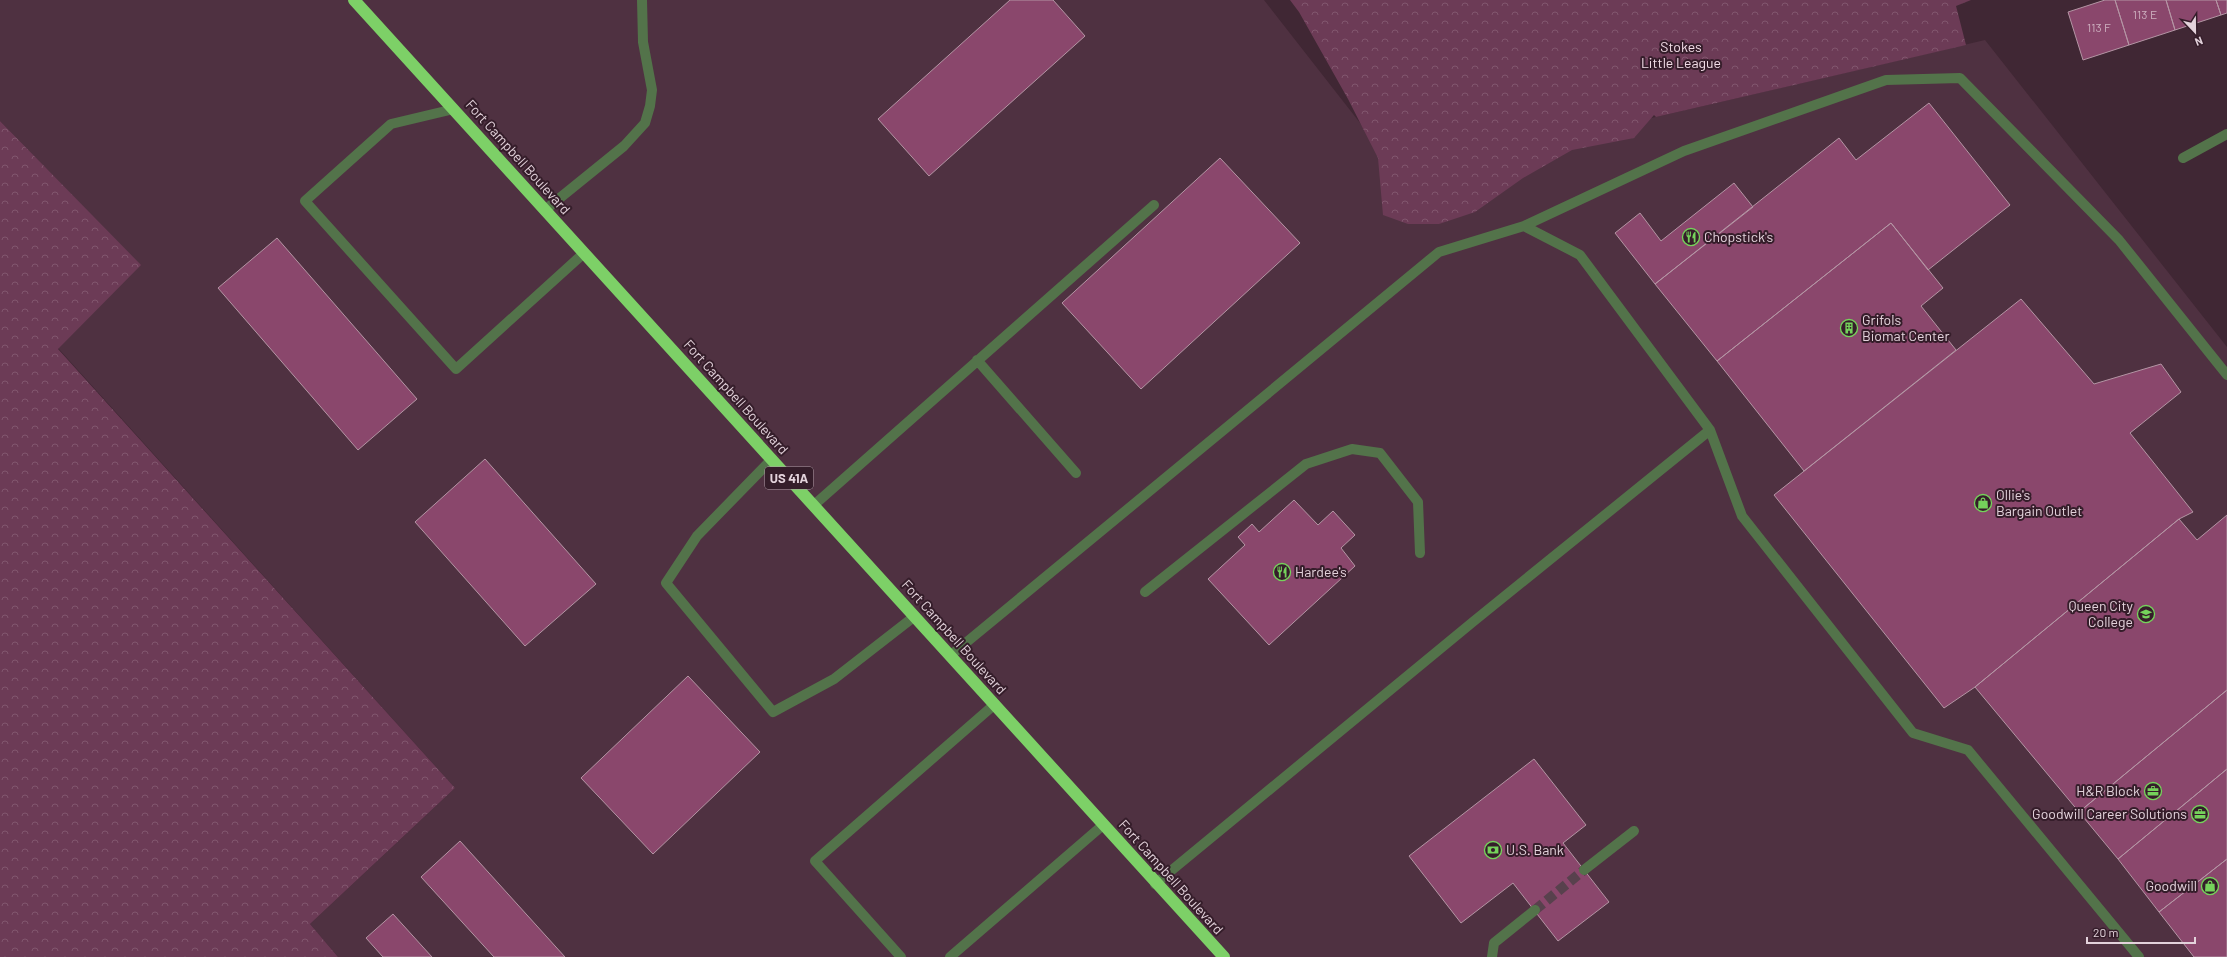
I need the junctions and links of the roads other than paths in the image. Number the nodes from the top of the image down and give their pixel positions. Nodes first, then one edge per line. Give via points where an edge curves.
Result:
1 (354, 0) edge
2 (642, 0) edge
3 (454, 109) junction
4 (2227, 134) edge
5 (2183, 158) dead end
6 (1154, 205) dead end
7 (545, 210) junction
8 (1524, 226) junction
9 (584, 253) junction
10 (977, 360) junction
11 (2227, 375) edge
12 (1710, 430) junction
13 (772, 458) junction
14 (1076, 473) dead end
15 (814, 505) junction
16 (1420, 553) dead end
17 (1145, 592) dead end
18 (915, 616) junction
19 (951, 655) junction
20 (995, 704) junction
21 (1103, 825) junction
22 (1634, 831) dead end
23 (1584, 870) tunnel mouth
24 (1155, 884) junction
25 (1534, 910) tunnel mouth
26 (901, 957) edge
27 (950, 957) edge
28 (1224, 957) edge
29 (1492, 957) edge
30 (2138, 957) edge

1 - 3 highway, Fort Campbell Boulevard / US 41A
2 - 7 street via 644,42 652,90 645,124 624,146
3 - 7 highway, Fort Campbell Boulevard / US 41A
3 - 9 street via 390,124 305,201 456,369
4 - 5 street
6 - 10 street
7 - 9 highway, Fort Campbell Boulevard / US 41A
8 - 11 street via 1684,151 1886,80 1960,78 2119,240
8 - 12 street via 1580,255
8 - 19 street via 1439,252
9 - 13 highway, Fort Campbell Boulevard / US 41A
10 - 14 street
10 - 15 street
12 - 24 street via 1474,620
12 - 30 street via 1742,516 1913,733 1968,750
13 - 15 highway, Fort Campbell Boulevard / US 41A
13 - 18 street via 697,536 666,583 773,712 834,679
15 - 18 highway, Fort Campbell Boulevard / US 41A
16 - 17 street via 1418,502 1380,453 1352,449 1306,464
18 - 19 highway, Fort Campbell Boulevard / US 41A
19 - 20 highway, Fort Campbell Boulevard / US 41A
20 - 21 highway, Fort Campbell Boulevard / US 41A
20 - 26 street via 815,862
21 - 24 highway, Fort Campbell Boulevard / US 41A
21 - 27 street
22 - 23 street
24 - 28 highway, Fort Campbell Boulevard / US 41A
25 - 29 street via 1494,943

